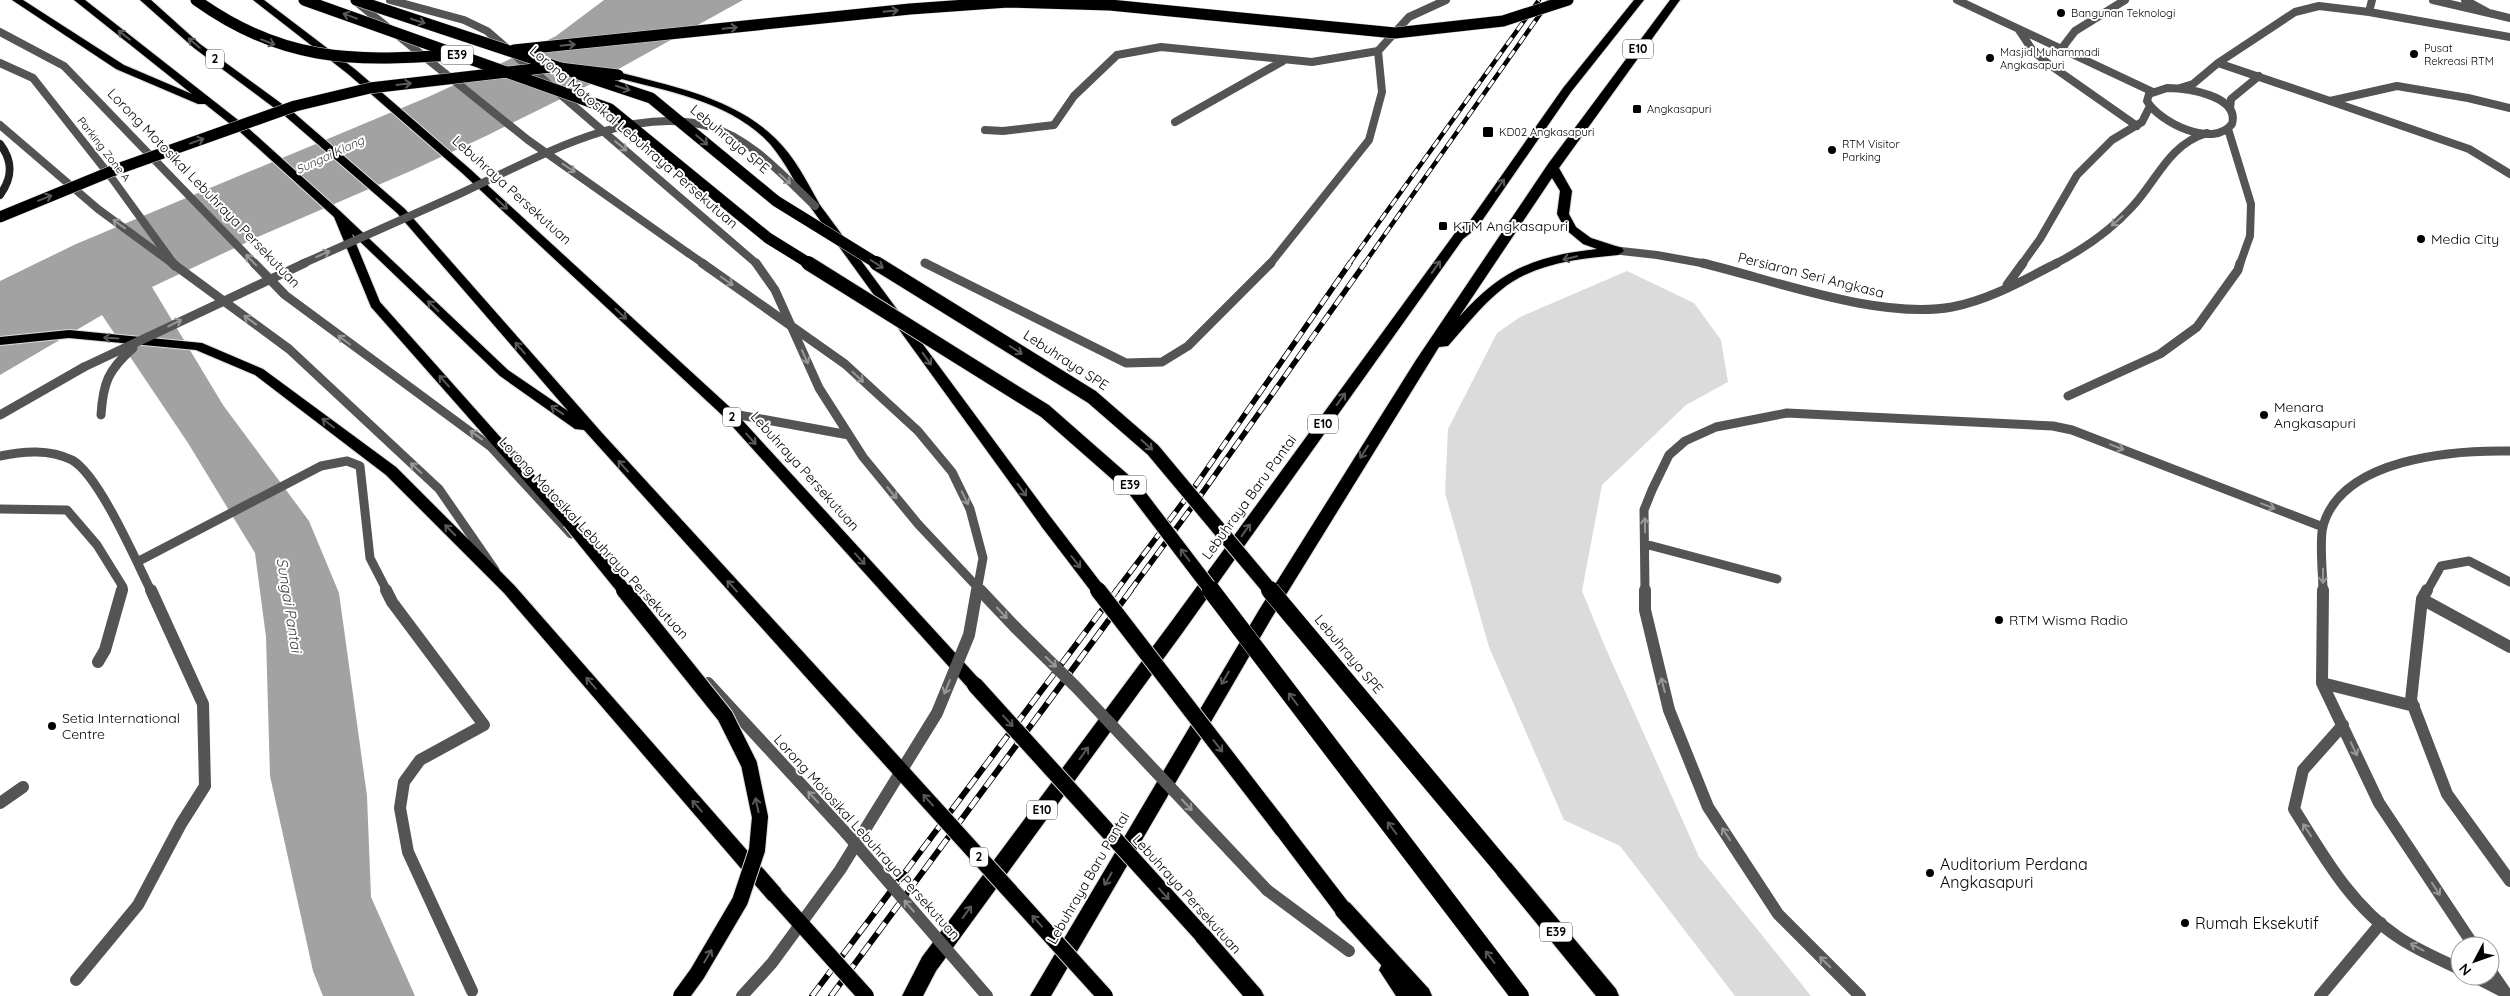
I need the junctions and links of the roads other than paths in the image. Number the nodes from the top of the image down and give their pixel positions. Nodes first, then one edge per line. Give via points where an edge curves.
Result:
1 (17, 0) edge
2 (79, 0) edge
3 (145, 0) edge
4 (196, 0) edge
5 (304, 0) edge
6 (355, 0) edge
7 (390, 0) edge
8 (1446, 0) edge
9 (1568, 0) edge
10 (1639, 0) edge
11 (1675, 0) edge
12 (1957, 0) edge
13 (2125, 0) edge
14 (2372, 0) edge
15 (2433, 0) edge
16 (2465, 0) edge
17 (261, 2) edge
18 (2369, 12) junction
19 (2489, 13) junction
20 (2510, 18) edge
21 (2018, 29) junction
22 (0, 32) edge
23 (2510, 38) edge
24 (2062, 48) junction
25 (1378, 51) junction
26 (1284, 60) junction
27 (0, 63) edge
28 (2218, 63) junction
29 (2259, 76) junction
30 (2180, 88) junction
31 (2153, 92) junction
32 (2330, 102) junction
33 (2149, 108) junction
34 (2510, 108) edge
35 (218, 109) junction
36 (2230, 109) junction
37 (1175, 122) dead end
38 (0, 125) edge
39 (2137, 126) junction
40 (2228, 129) junction
41 (984, 130) dead end
42 (2207, 133) junction
43 (0, 144) edge
44 (1552, 167) junction
45 (2510, 174) edge
46 (0, 195) edge
47 (815, 206) junction
48 (336, 213) junction
49 (0, 217) edge
50 (1618, 251) junction
51 (925, 263) dead end
52 (176, 266) junction
53 (2006, 286) junction
54 (152, 334) junction
55 (0, 341) edge
56 (1409, 380) junction
57 (2068, 396) dead end
58 (728, 413) junction
59 (0, 415) edge
60 (102, 415) dead end
61 (849, 435) junction
62 (598, 437) junction
63 (2510, 451) edge
64 (0, 456) edge
65 (0, 509) edge
66 (2323, 528) junction
67 (1645, 544) junction
68 (137, 562) junction
69 (1776, 579) dead end
70 (2510, 582) edge
71 (509, 589) junction
72 (2422, 599) junction
73 (2510, 646) edge
74 (98, 662) dead end
75 (2322, 683) junction
76 (2414, 706) junction
77 (2343, 726) junction
78 (23, 786) dead end
79 (0, 802) edge
80 (2510, 881) edge
81 (1343, 908) junction
82 (2381, 923) junction
83 (2467, 936) edge
84 (1349, 951) dead end
85 (2450, 964) edge
86 (76, 980) dead end
87 (2500, 983) edge
88 (2492, 986) edge
89 (472, 991) dead end
90 (2508, 994) edge
91 (681, 996) edge
92 (742, 996) edge
93 (866, 996) edge
94 (912, 996) edge
95 (987, 996) edge
96 (1040, 996) edge
97 (1105, 996) edge
98 (1255, 996) edge
99 (1407, 996) edge
100 (1422, 996) edge
101 (1520, 996) edge
102 (1608, 996) edge
103 (1860, 996) edge
104 (2320, 996) edge

1 - 35 highway via 120,67
35 -> 2 highway
62 -> 3 highway, 2 via 401,211 289,114 197,46
4 -> 9 highway, bridge via 242,32 279,46 315,54 376,59 508,51 910,9 1008,2 1110,5 1395,34 1503,21
101 -> 5 highway, E39, bridge via 1135,490 1045,411 768,238 610,109
6 -> 92 street, bridge via 528,140 844,364 918,431 952,472 970,509 984,558 969,635 937,713 840,870 772,963
6 -> 102 highway, Lebuhraya SPE / E39, bridge via 651,98 776,202 1092,397 1152,450
7 -> 61 street, Lorong Motosikal Lebuhraya Persekutuan, bridge via 464,20 487,31 754,260 775,290 819,388
8 - 25 street via 1410,16
94 -> 10 highway, Lebuhraya Baru Pantai / E10 via 929,964 1177,627 1458,236 1472,225 1567,90
11 - 44 highway, Lebuhraya Baru Pantai / E10
12 - 21 street
13 - 24 street via 2075,31
14 - 18 street
15 - 19 street
16 - 19 street
17 -> 58 highway, Lebuhraya Persekutuan / 2 via 352,72 466,171
18 - 23 street
18 - 28 street via 2319,6 2295,12
19 - 20 street
21 - 24 street
21 - 39 street via 2033,51
95 -> 22 street, Lorong Motosikal Lebuhraya Persekutuan, bridge via 846,833 492,447 285,295 64,66
24 - 31 street
25 - 26 street via 1312,62
25 - 51 street via 1382,92 1368,140 1269,265 1188,346 1162,362 1126,362
26 - 37 street
26 - 41 street via 1161,46 1117,56 1074,96 1054,125
27 - 52 street, Parking Zone A via 33,78
28 - 29 street
28 - 30 street via 2193,84
29 - 32 street
29 - 36 street via 2231,99
30 - 31 street
30 - 36 street via 2209,95
31 - 33 street via 2146,101
32 - 34 street via 2397,86
32 - 45 street via 2469,149
33 - 39 street
33 - 42 street via 2172,125
35 - 48 highway
36 - 40 street via 2234,117
52 -> 38 street via 98,209
39 - 53 street via 2112,140 2077,175 2040,239
40 - 42 street
40 - 57 street via 2251,204 2250,236 2238,270 2197,327 2160,354
42 -> 53 street via 2187,141 2148,184 2134,205 2096,240 2071,256
43 - 46 main road via 10,158 12,173
44 - 50 highway via 1566,191 1563,214 1571,229 1587,241
44 - 56 highway, Lebuhraya Baru Pantai / E10
49 -> 47 highway, bridge via 112,171 295,106 370,88 551,67 618,75 724,108 756,126 788,158
54 -> 47 street, bridge via 307,261 582,141 636,123 667,120 719,130 761,157
47 -> 81 highway, bridge via 1047,523
62 -> 48 highway via 504,373
91 -> 48 highway, bridge via 740,901 757,850 760,817 748,764 725,716 569,522 375,304
50 - 53 street, Persiaran Seri Angkasa via 1612,250 1679,258 1871,306 1900,310 1952,307
50 -> 56 highway via 1581,254 1515,275 1482,301
71 -> 52 street via 439,489 289,349
54 - 59 street, bridge via 84,367
54 - 60 street, bridge via 113,364 103,389
71 -> 55 highway, bridge via 391,471 259,372 198,346 69,334
56 -> 96 highway, Lebuhraya Baru Pantai / E10 via 1250,636
58 - 61 street
58 -> 98 highway, Lebuhraya Persekutuan / 2, bridge
61 -> 84 street, Lorong Motosikal Lebuhraya Persekutuan, bridge via 918,524 1267,890
97 -> 62 highway, 2, bridge
63 - 66 street via 2435,453 2377,471 2344,494 2333,506
64 - 68 street via 48,452 73,461 94,482
65 - 74 street via 67,510 97,545 123,587 105,650
67 -> 66 street via 1644,510 1669,455 1685,441 1716,427 1787,414 2053,426 2072,430
66 -> 75 street
67 - 69 street
103 -> 67 street via 1778,914 1708,807 1669,710 1645,610
68 - 86 street via 203,704 205,786 138,906
68 - 89 street via 321,466 347,461 360,466 370,558 392,602 484,725 420,760 404,782 400,808 408,852
70 - 72 street via 2469,561 2441,566
93 -> 71 highway, bridge
72 - 73 street
72 - 76 street
75 - 76 street
75 - 77 street
76 - 80 street via 2447,794
82 -> 77 street via 2366,910 2328,862 2294,809 2303,770
77 -> 83 street via 2380,803
78 - 79 street
81 - 99 highway
81 - 100 highway
85 -> 82 street via 2398,937
82 - 104 street
87 - 90 street
88 - 90 street

